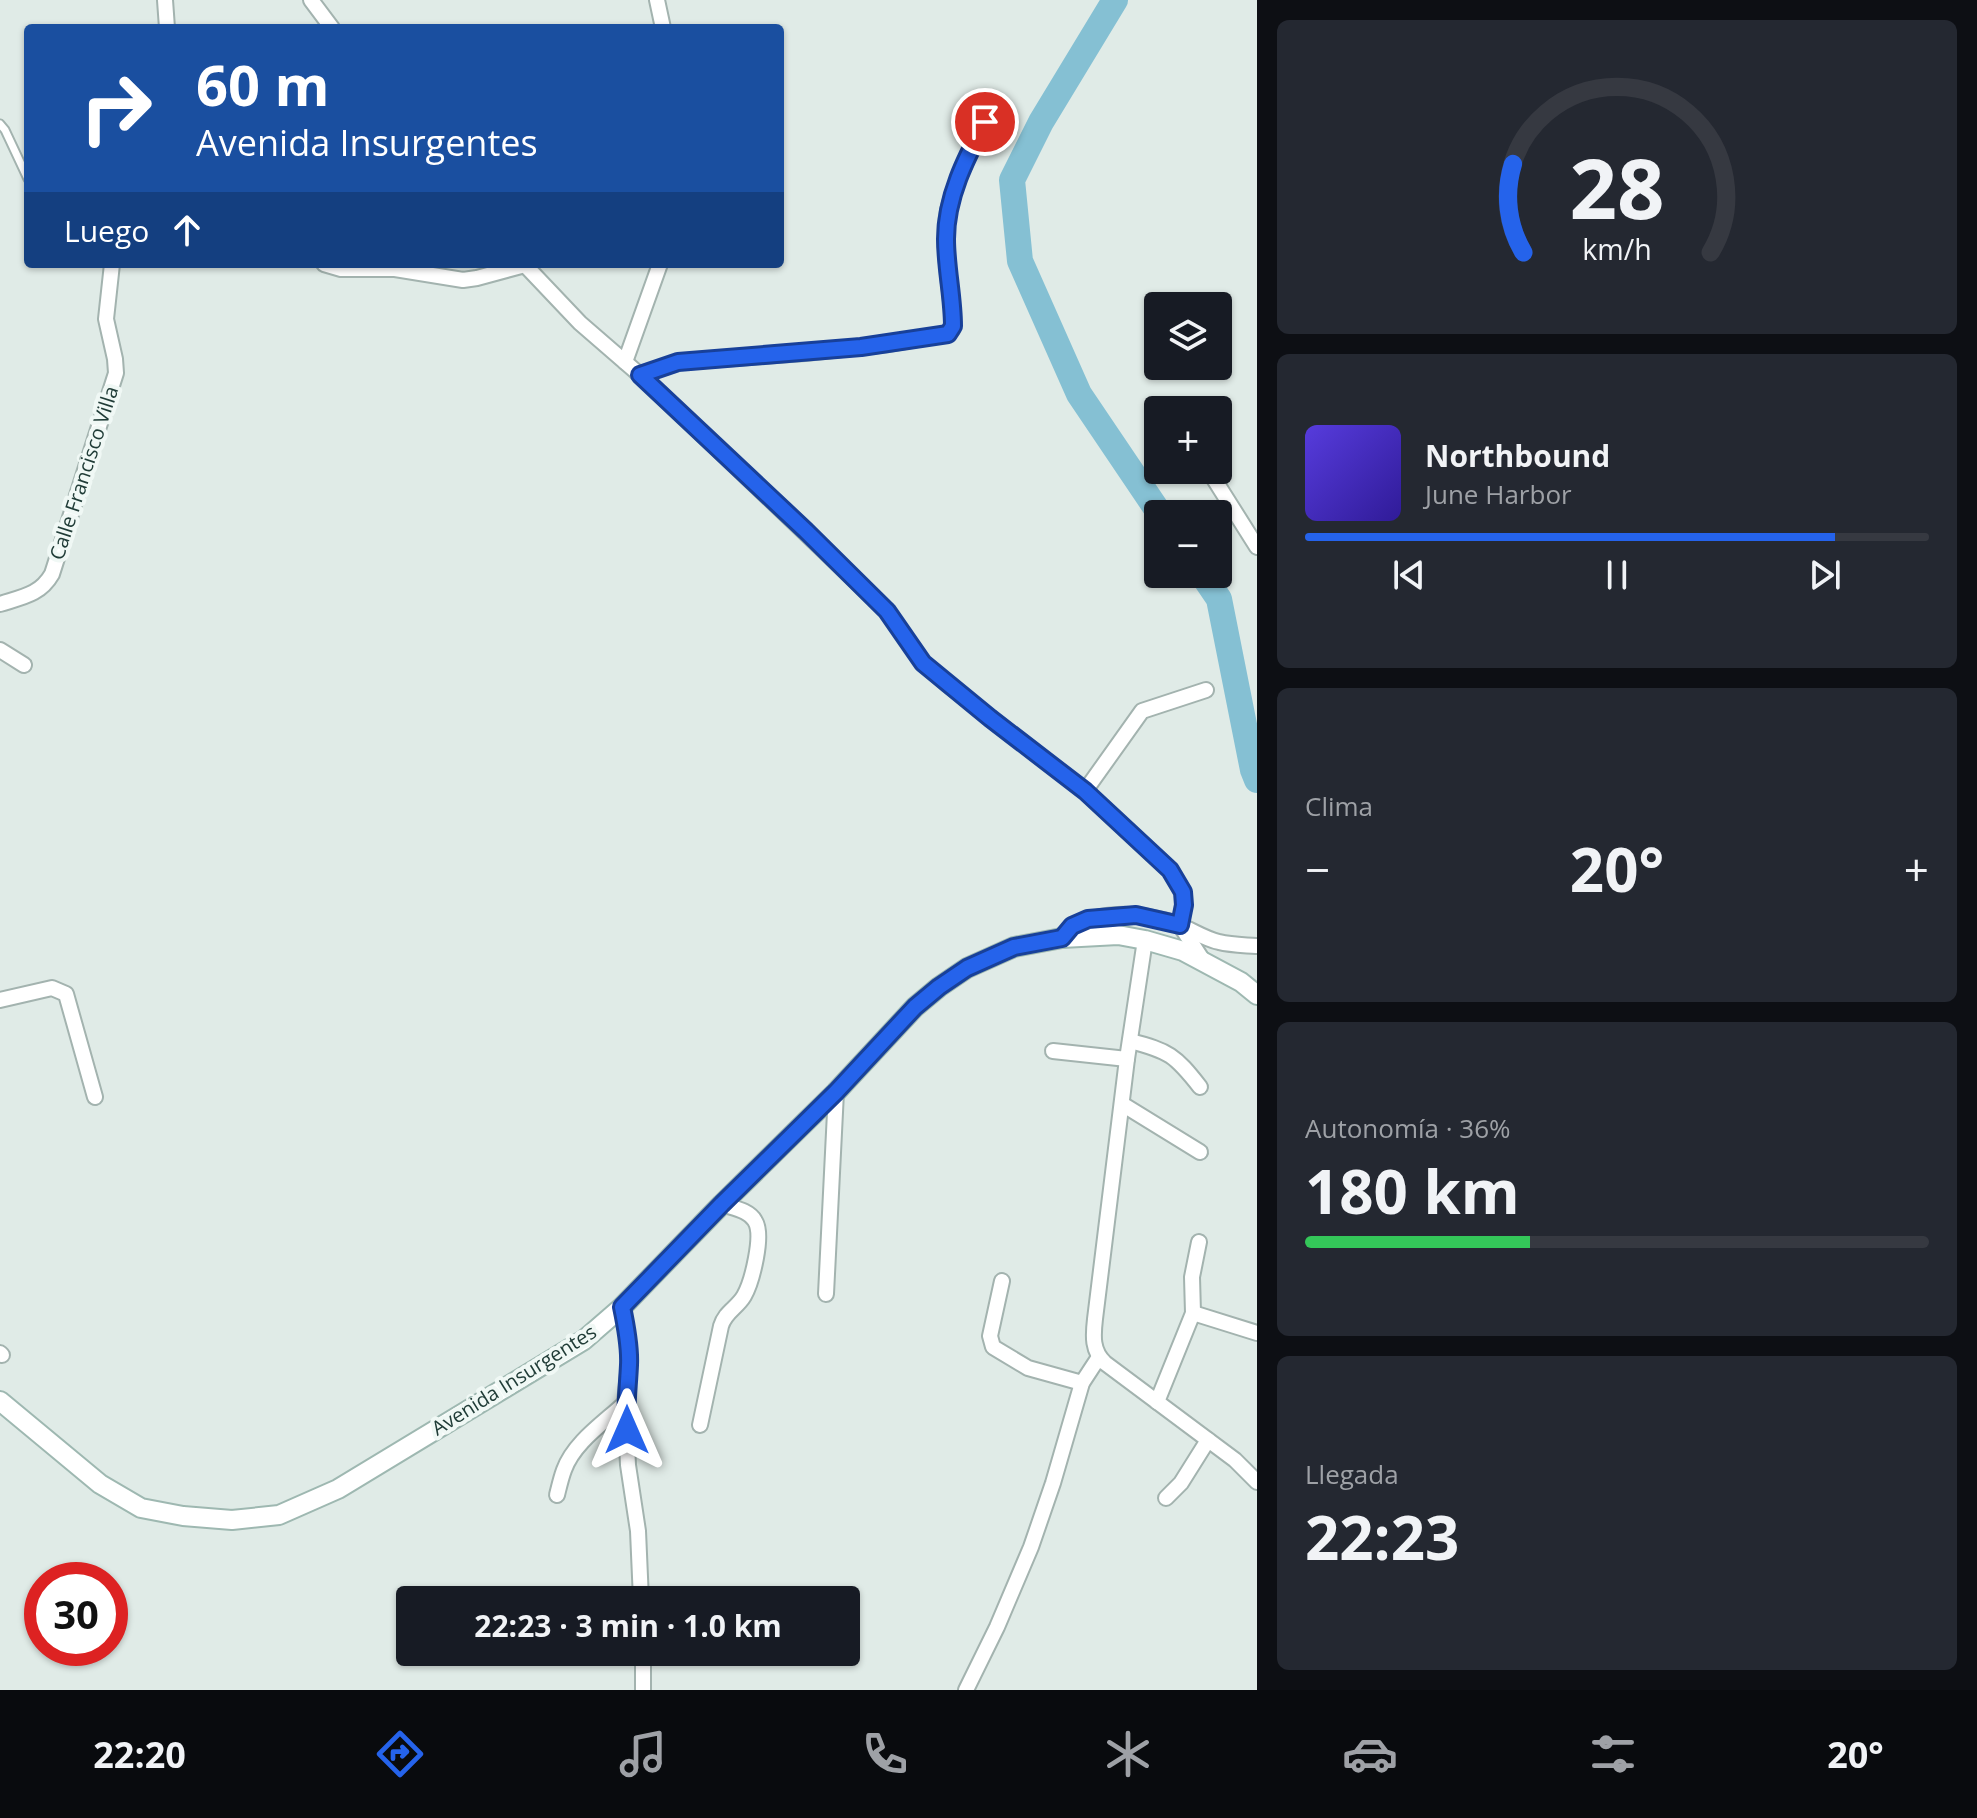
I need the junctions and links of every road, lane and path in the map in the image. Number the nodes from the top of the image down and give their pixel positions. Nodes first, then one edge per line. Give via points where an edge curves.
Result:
1 (165, 0) edge
2 (311, 0) edge
3 (657, 0) edge
4 (167, 24) edge
5 (329, 24) edge
6 (662, 24) edge
7 (999, 106) dead end
8 (0, 124) edge
9 (24, 170) edge
10 (111, 268) edge
11 (338, 268) edge
12 (513, 268) edge
13 (527, 268) edge
14 (659, 268) edge
15 (625, 362) junction
16 (640, 375) junction
17 (1217, 484) edge
18 (1256, 543) edge
19 (0, 604) edge
20 (0, 650) edge
21 (24, 665) dead end
22 (1206, 690) dead end
23 (1085, 791) junction
24 (1180, 925) junction
25 (1062, 938) junction
26 (1145, 940) junction
27 (1256, 946) edge
28 (1203, 961) junction
29 (1257, 995) edge
30 (0, 1000) edge
31 (1130, 1041) junction
32 (1053, 1051) dead end
33 (1127, 1059) junction
34 (1200, 1087) dead end
35 (836, 1092) junction
36 (95, 1097) dead end
37 (1122, 1104) junction
38 (1200, 1152) dead end
39 (722, 1204) junction
40 (1199, 1242) dead end
41 (1002, 1281) dead end
42 (826, 1294) dead end
43 (622, 1307) junction
44 (1193, 1313) junction
45 (1257, 1333) edge
46 (1099, 1357) junction
47 (1082, 1383) junction
48 (0, 1401) edge
49 (1157, 1402) junction
50 (625, 1403) junction
51 (700, 1425) dead end
52 (1208, 1440) junction
53 (1257, 1482) edge
54 (557, 1495) dead end
55 (1166, 1498) dead end
56 (640, 1586) edge
57 (643, 1666) edge
58 (643, 1690) edge
59 (966, 1690) edge

1 - 4 street
2 - 5 street
3 - 6 street
7 - 16 street via 974,142 948,212 953,326 948,334 819,352 678,362
8 - 9 lane
10 - 19 street, Calle Francisco Villa via 106,319 116,373 52,574 40,589
11 - 12 street via 395,269 463,280
13 - 15 street
14 - 15 street
15 - 16 street
16 - 23 street via 887,611 923,663
17 - 18 street
20 - 21 street
22 - 23 street via 1142,711
23 - 24 street via 1170,870 1183,892
24 - 25 street via 1136,915 1109,916 1072,926
24 - 27 street via 1219,942
24 - 28 street
25 - 26 main road, Avenida Insurgentes via 1118,935
25 - 35 main road, Avenida Insurgentes via 1014,947 958,974 915,1007
26 - 28 main road, Avenida Insurgentes
26 - 31 street
28 - 29 main road, Avenida Insurgentes
30 - 36 street via 52,988 66,994
31 - 33 street
31 - 34 street via 1171,1054
32 - 33 street
33 - 37 street
35 - 39 main road, Avenida Insurgentes
35 - 42 street
37 - 38 street
37 - 46 street via 1094,1333
39 - 43 main road, Avenida Insurgentes
39 - 51 street via 746,1212 759,1232 749,1285 721,1326
40 - 44 street via 1192,1277
41 - 47 street via 990,1336 993,1347 1028,1368
43 - 48 main road, Avenida Insurgentes via 584,1340 338,1489 279,1515 232,1520 141,1508 100,1484
43 - 50 street via 629,1363
44 - 45 street
44 - 49 street
46 - 47 street
46 - 49 street
47 - 59 street via 1031,1547
49 - 52 street
50 - 54 street via 581,1443 564,1468
50 - 56 street
52 - 53 street
52 - 55 street
57 - 58 street

